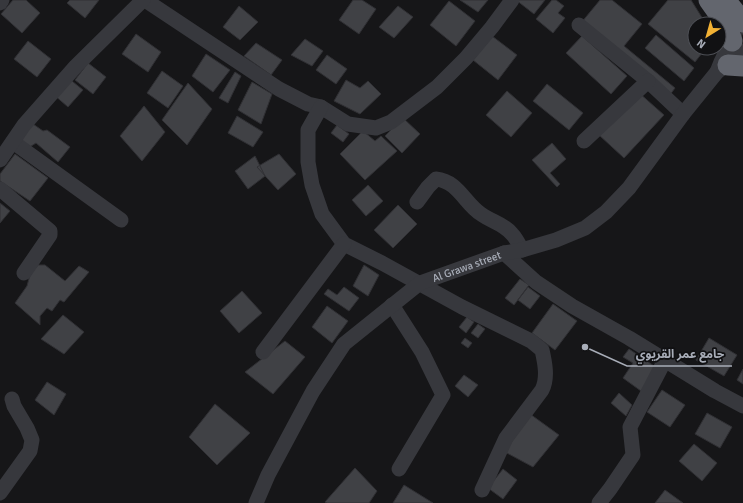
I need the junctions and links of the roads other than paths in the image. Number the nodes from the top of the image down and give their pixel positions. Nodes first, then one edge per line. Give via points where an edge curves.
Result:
1 (2, 0) edge
2 (144, 0) edge
3 (512, 0) edge
4 (709, 0) edge
5 (725, 0) edge
6 (0, 3) edge
7 (742, 20) edge
8 (579, 25) dead end
9 (737, 46) edge
10 (729, 68) edge
11 (648, 81) junction
12 (321, 107) junction
13 (683, 114) junction
14 (584, 141) dead end
15 (13, 142) junction
16 (0, 160) edge
17 (0, 189) edge
18 (416, 202) dead end
19 (121, 220) dead end
20 (344, 244) junction
21 (522, 250) junction
22 (504, 253) junction
23 (24, 273) dead end
24 (420, 283) junction
25 (392, 305) junction
26 (263, 352) dead end
27 (665, 360) junction
28 (12, 398) dead end
29 (743, 406) edge
30 (399, 469) dead end
31 (482, 490) dead end
32 (0, 493) edge
33 (256, 503) edge
34 (599, 503) edge

1 - 6 street
2 - 12 street via 279,89 308,104
2 - 15 street via 76,66 24,125
3 - 12 street via 466,58 437,87 392,122 376,128 348,124
4 - 9 highway via 726,24
5 - 7 highway
7 - 9 street, Al Grawa street
8 - 11 street
9 - 10 street, Al Grawa street via 738,57
10 - 13 street, Al Grawa street
11 - 13 street
11 - 14 street
12 - 20 street via 308,130 309,170 322,214
13 - 21 street, Al Grawa street via 629,188 606,212 585,228
15 - 16 street
15 - 19 street
17 - 23 street via 50,231 50,235
18 - 21 street via 436,179 444,180 481,214 501,224 513,234
20 - 24 street
20 - 26 street
21 - 22 street, Al Grawa street
22 - 24 street, Al Grawa street
22 - 27 street via 536,282 572,306
24 - 25 street, Al Grawa street
24 - 31 street via 531,341 542,350 545,384 506,438
25 - 30 street via 422,352 443,395
25 - 33 street, Al Grawa street via 344,344 313,391
27 - 29 street
27 - 34 street via 630,427 633,455
28 - 32 street via 32,440 30,451

